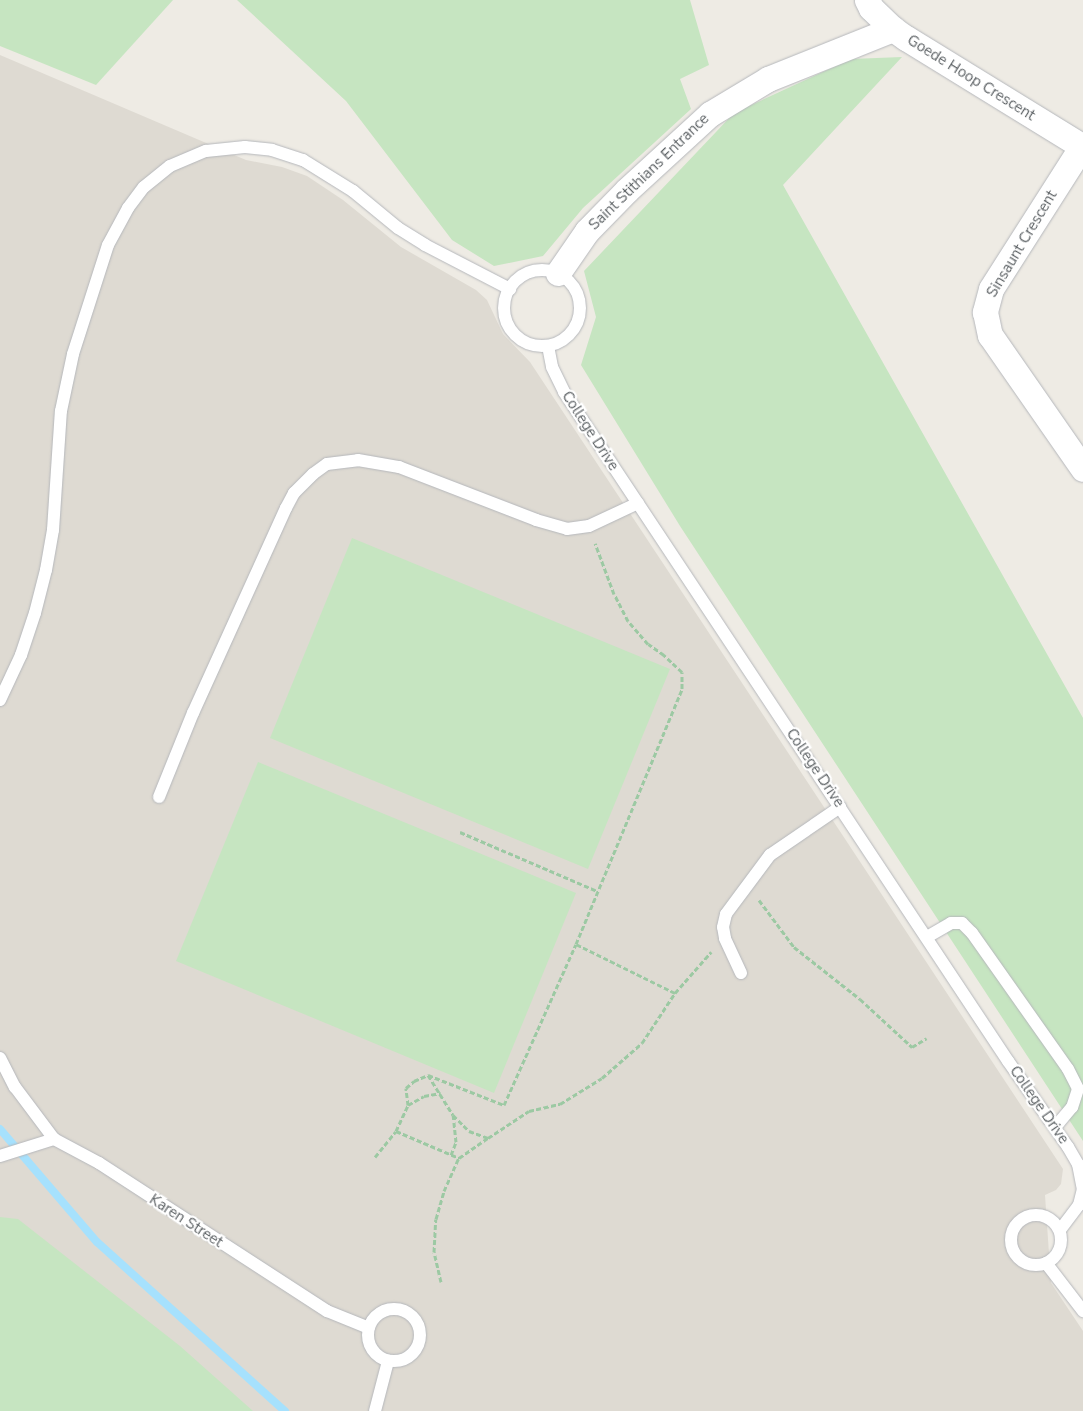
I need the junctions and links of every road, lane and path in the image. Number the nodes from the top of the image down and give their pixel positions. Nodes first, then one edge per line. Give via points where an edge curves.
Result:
1 (867, 0) edge
2 (893, 29) junction
3 (1082, 147) edge
4 (558, 273) junction
5 (510, 289) junction
6 (548, 346) junction
7 (1083, 469) edge
8 (638, 504) junction
9 (589, 526) junction
10 (0, 700) edge
11 (159, 797) dead end
12 (840, 807) junction
13 (460, 832) dead end
14 (747, 883) junction
15 (598, 891) junction
16 (927, 937) junction
17 (725, 938) junction
18 (576, 944) junction
19 (741, 973) dead end
20 (675, 993) junction
21 (927, 1038) dead end
22 (0, 1058) edge
23 (428, 1075) junction
24 (441, 1094) junction
25 (408, 1105) junction
26 (453, 1115) junction
27 (1055, 1127) junction
28 (396, 1132) junction
29 (488, 1138) junction
30 (54, 1139) junction
31 (451, 1155) junction
32 (0, 1156) edge
33 (375, 1156) dead end
34 (459, 1158) junction
35 (1083, 1189) edge
36 (1060, 1230) junction
37 (1046, 1263) junction
38 (441, 1282) dead end
39 (1083, 1311) edge
40 (369, 1328) junction
41 (388, 1361) junction
42 (375, 1411) edge

1 - 2 street, Goede Hoop Crescent
2 - 3 street, Goede Hoop Crescent
2 - 4 street, Saint Stithians Entrance via 768,79 710,114 626,190 587,231
3 - 7 street, Sinsaunt Crescent via 992,289 985,312 990,335
4 - 5 lane via 532,271 520,276
4 - 6 lane via 576,289 580,313 570,335 560,343
5 - 6 lane via 505,297 504,310 514,334 535,346
5 - 10 lane via 425,245 352,191 303,160 272,150 245,147 206,151 170,166 144,187 128,208 108,245 73,354 61,412 53,530 46,570 24,646
6 - 8 lane, College Drive via 552,367 564,392
8 - 9 lane
8 - 12 lane, College Drive
9 - 11 lane via 567,529 536,520 399,467 358,460 327,464 294,493 286,508 192,713
9 - 15 path via 614,594 628,621 648,644 682,672 682,689
12 - 14 lane via 770,856
12 - 16 lane, College Drive
13 - 15 path
14 - 17 lane via 726,914
14 - 21 path via 794,947 860,999 912,1047
15 - 18 path
16 - 27 lane, College Drive
16 - 27 lane via 951,923 962,923 1068,1068 1078,1089 1072,1107
17 - 19 lane
17 - 20 path
18 - 20 path
18 - 23 path via 504,1105
20 - 29 path via 642,1043 602,1078 560,1104 530,1111
22 - 30 lane via 15,1087
23 - 24 path
23 - 25 path via 406,1088
24 - 25 path via 424,1096
24 - 26 path
25 - 28 path
26 - 29 path via 469,1131
26 - 31 path via 456,1142
27 - 35 lane, College Drive via 1078,1164
28 - 31 path
28 - 33 path
29 - 34 path
30 - 32 lane
30 - 40 lane, Karen Street via 98,1163 320,1306
31 - 34 path
34 - 38 path via 436,1219 434,1252
35 - 36 lane, College Drive via 1078,1205
36 - 37 lane, College Drive via 1060,1249
36 - 37 lane via 1054,1221 1036,1214 1026,1217 1013,1230 1013,1250 1019,1258 1036,1265
37 - 39 lane
40 - 41 lane via 374,1352
40 - 41 lane via 386,1310 396,1309 414,1318 420,1332 417,1347 402,1360
41 - 42 lane

